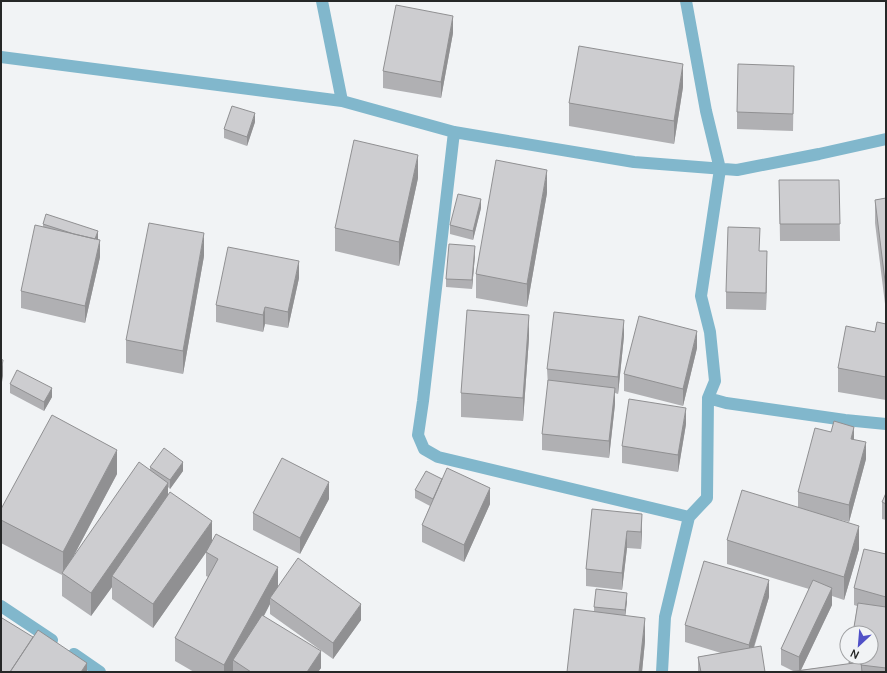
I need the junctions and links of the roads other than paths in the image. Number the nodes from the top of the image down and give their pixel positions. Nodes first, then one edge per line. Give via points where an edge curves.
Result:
1 (322, 1) edge
2 (686, 1) edge
3 (1, 57) edge
4 (342, 102) junction
5 (454, 132) junction
6 (886, 139) edge
7 (720, 169) junction
8 (708, 398) junction
9 (886, 424) edge
10 (689, 517) junction
11 (1, 606) edge
12 (100, 672) edge
13 (662, 672) edge

1 - 4 street
2 - 7 street via 706,111
3 - 4 street
4 - 5 street
5 - 7 street via 634,162
5 - 10 street via 418,435 424,449 438,457
6 - 7 street via 737,170
7 - 8 street via 701,296 710,332 715,381
8 - 9 street via 734,404
8 - 10 street via 707,498
10 - 13 street via 665,617
11 - 12 street

